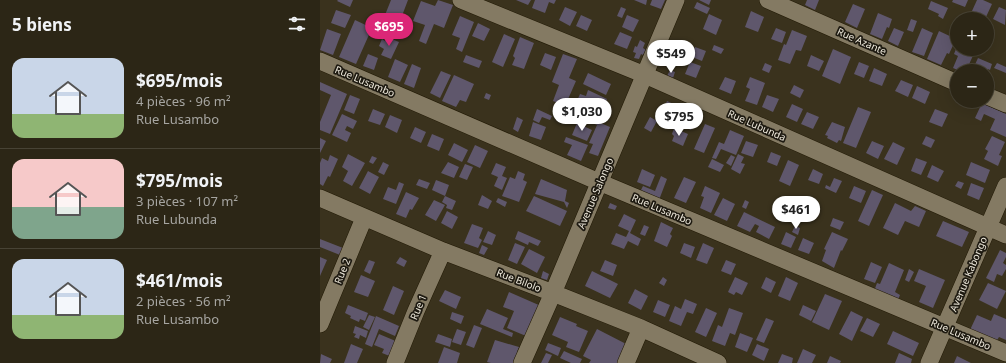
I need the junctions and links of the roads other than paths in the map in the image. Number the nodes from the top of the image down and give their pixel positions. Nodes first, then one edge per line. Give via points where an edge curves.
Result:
1 (461, 0) edge
2 (676, 0) edge
3 (768, 0) edge
4 (320, 61) edge
5 (645, 75) junction
6 (950, 80) edge
7 (994, 99) edge
8 (1006, 104) edge
9 (599, 182) junction
10 (1006, 186) edge
11 (320, 198) edge
12 (364, 218) junction
13 (988, 227) junction
14 (1006, 235) edge
15 (443, 251) junction
16 (553, 293) junction
17 (320, 324) edge
18 (945, 327) junction
19 (640, 328) junction
20 (1006, 353) edge
21 (395, 363) edge
22 (522, 363) edge
23 (626, 363) edge
24 (718, 363) edge
25 (929, 363) edge

1 - 5 street, Rue Lubunda
2 - 5 street, Avenue Salongo
3 - 6 street, Rue Azante
4 - 9 street, Rue Lusambo
5 - 9 street, Avenue Salongo
5 - 13 street, Rue Lubunda
7 - 8 street
9 - 16 street, Avenue Salongo
9 - 18 street, Rue Lusambo
10 - 13 street, Avenue Kabongo
11 - 12 street, Rue Bilolo
12 - 15 street, Rue Bilolo
12 - 17 street, Rue 2
13 - 14 street, Rue Lubunda
13 - 18 street, Avenue Kabongo
15 - 16 street, Rue Bilolo
15 - 21 street, Rue 1
16 - 19 street, Rue Bilolo
16 - 22 street, Avenue Salongo
18 - 20 street, Rue Lusambo
18 - 25 street, Avenue Kabongo
19 - 23 street
19 - 24 street, Rue Bilolo

